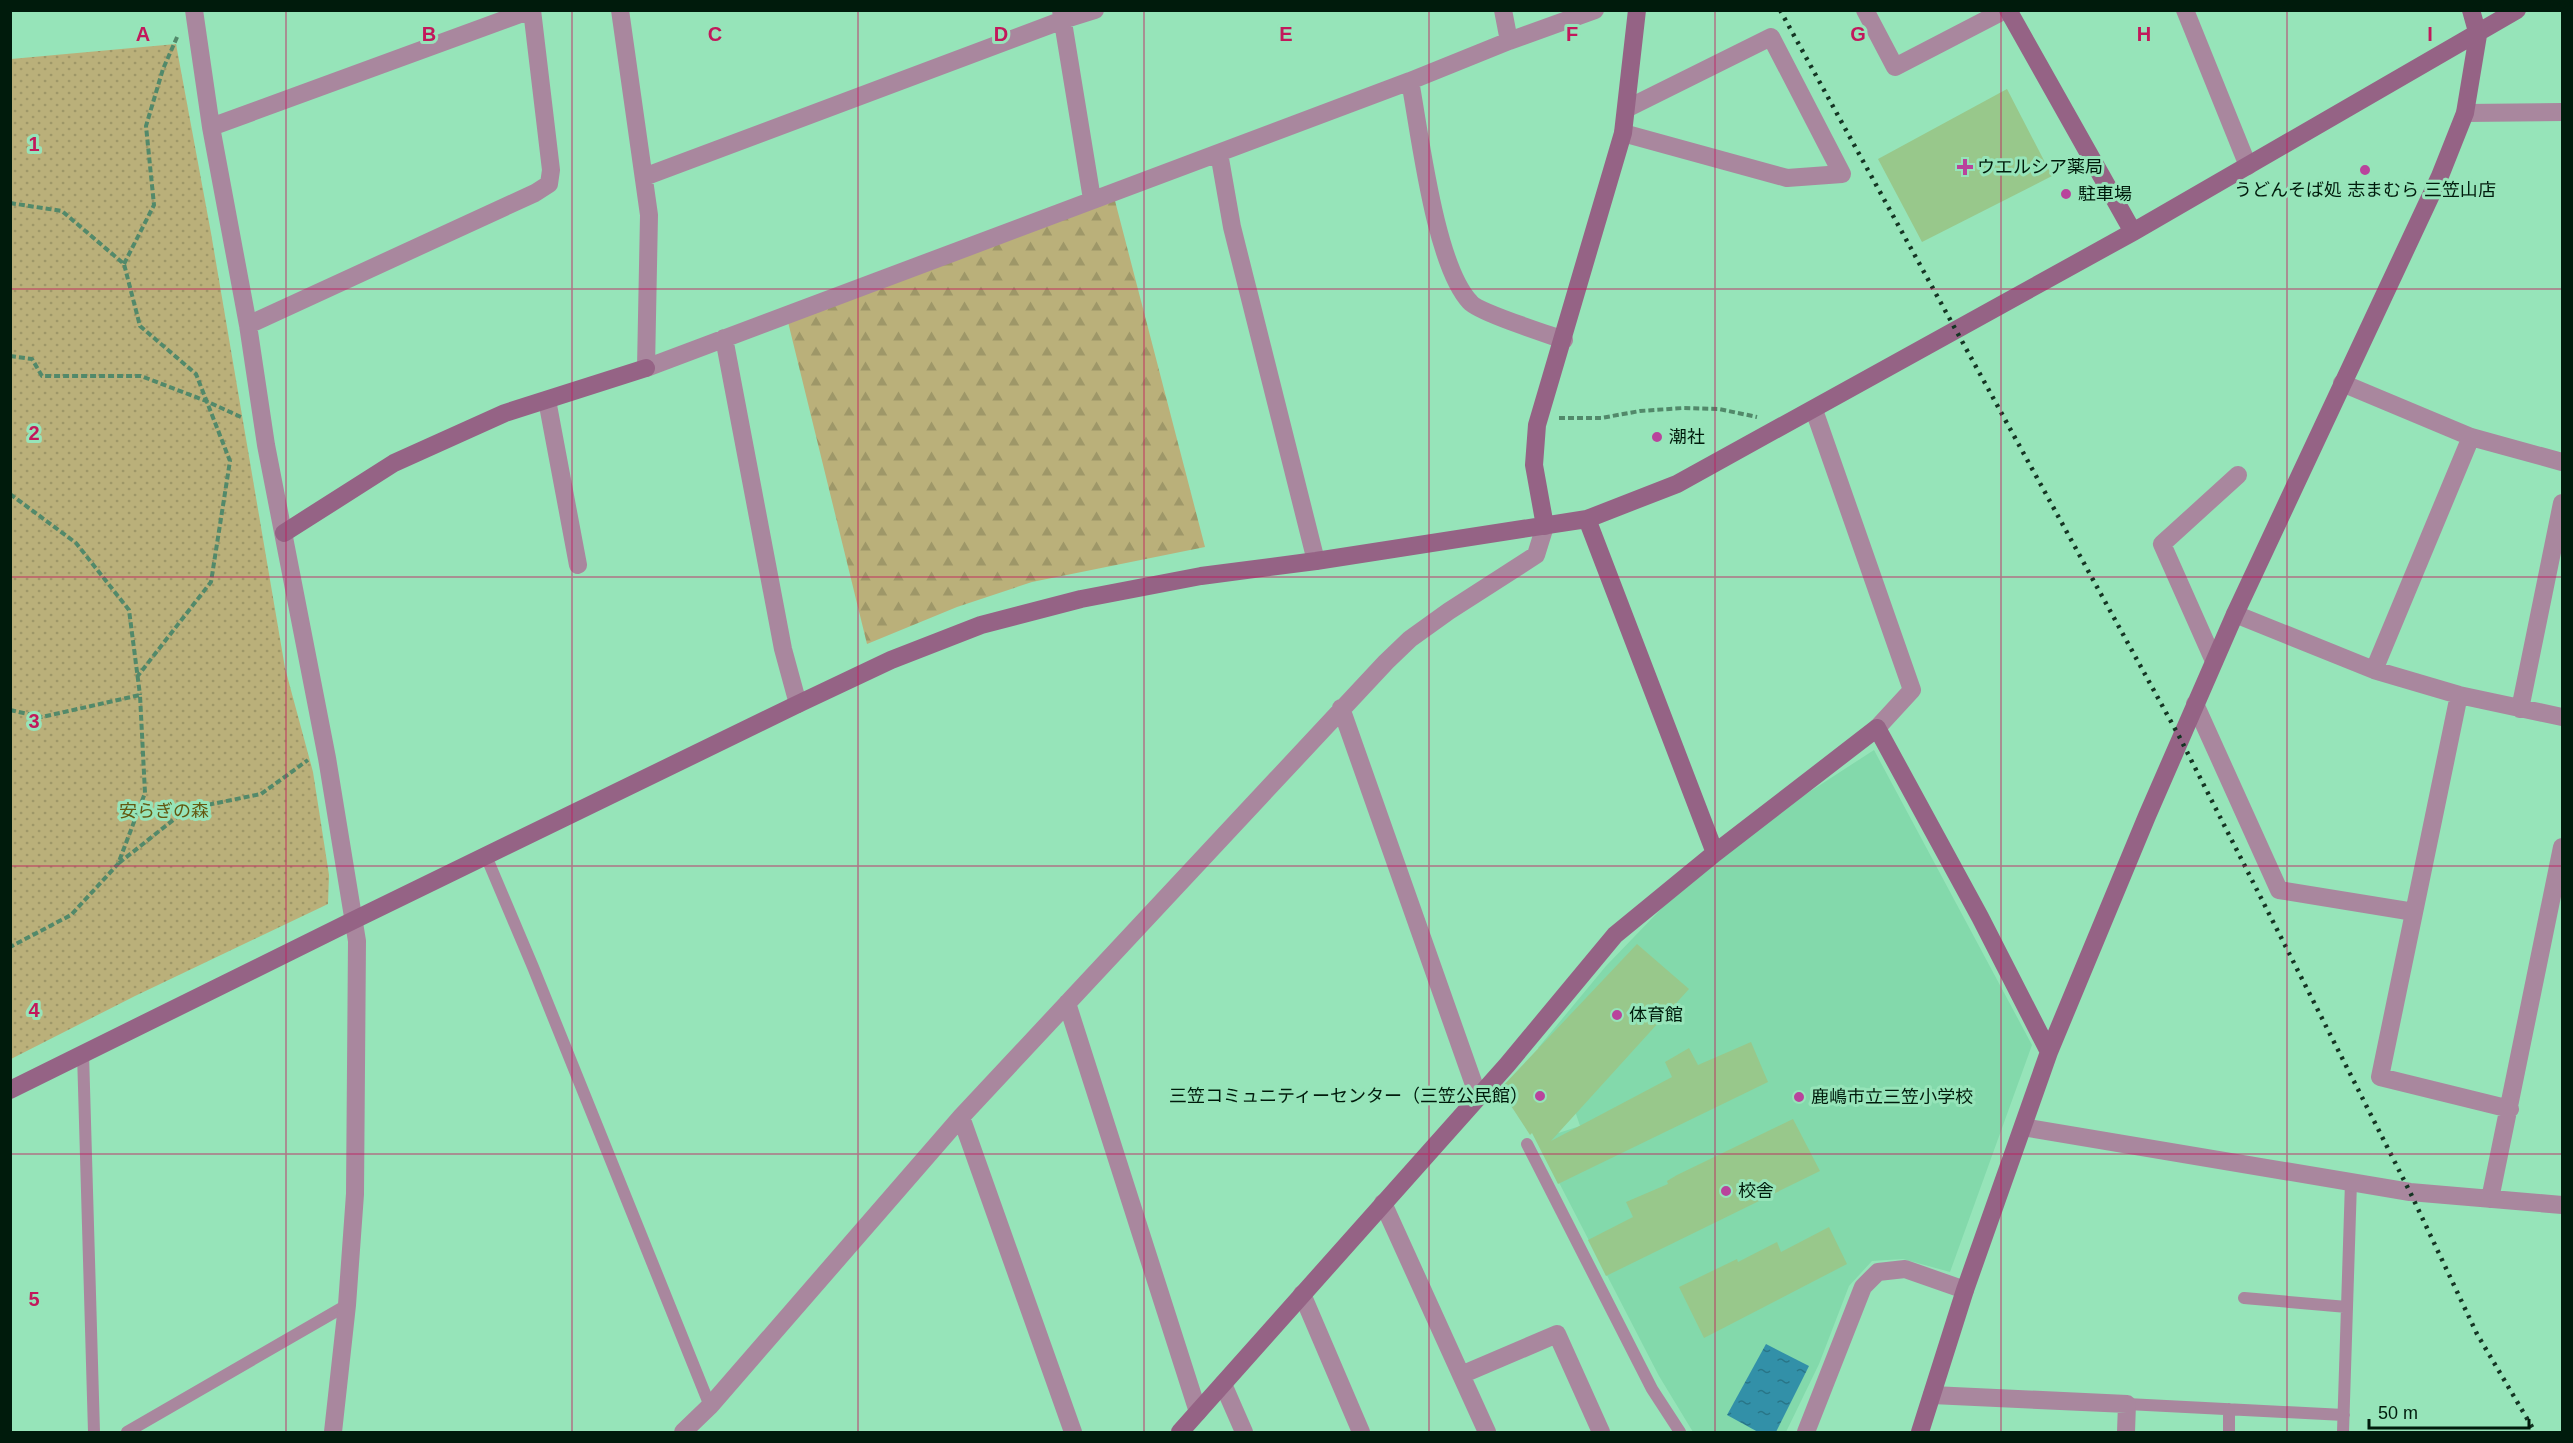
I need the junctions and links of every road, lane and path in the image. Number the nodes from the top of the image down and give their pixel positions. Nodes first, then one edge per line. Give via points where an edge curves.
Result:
1 (212, 10) edge
2 (531, 10) edge
3 (620, 10) edge
4 (1095, 10) edge
5 (1503, 10) edge
6 (1595, 10) edge
7 (1637, 10) edge
8 (1865, 10) edge
9 (2006, 10) edge
10 (2185, 10) edge
11 (2471, 10) edge
12 (2517, 10) edge
13 (194, 14) edge
14 (1062, 15) edge
15 (180, 30) dead end
16 (2478, 35) junction
17 (1509, 41) junction
18 (1410, 81) junction
19 (1626, 109) junction
20 (2562, 112) edge
21 (2465, 113) junction
22 (211, 127) junction
23 (1623, 133) junction
24 (1219, 153) junction
25 (2248, 166) junction
26 (644, 177) junction
27 (1092, 199) junction
28 (10, 202) edge
29 (2133, 232) junction
30 (124, 264) junction
31 (248, 325) junction
32 (724, 339) junction
33 (1564, 340) junction
34 (10, 356) edge
35 (646, 368) junction
36 (2342, 383) junction
37 (547, 400) junction
38 (206, 401) junction
39 (1814, 410) junction
40 (1539, 418) junction
41 (1764, 418) dead end
42 (2471, 437) junction
43 (266, 445) junction
44 (2562, 462) edge
45 (2238, 475) dead end
46 (10, 494) edge
47 (2562, 503) edge
48 (1587, 519) junction
49 (1545, 526) junction
50 (284, 533) junction
51 (1316, 561) junction
52 (578, 565) dead end
53 (2235, 614) junction
54 (2214, 661) junction
55 (2374, 670) junction
56 (137, 677) junction
57 (140, 695) junction
58 (2459, 695) junction
59 (798, 704) junction
60 (2195, 704) junction
61 (1341, 708) junction
62 (2520, 709) junction
63 (10, 710) edge
64 (2562, 717) edge
65 (1877, 728) junction
66 (327, 758) junction
67 (2562, 847) edge
68 (1715, 852) junction
69 (486, 856) junction
70 (118, 864) junction
71 (2414, 912) junction
72 (354, 920) junction
73 (10, 947) edge
74 (1067, 1004) junction
75 (2049, 1052) junction
76 (83, 1053) junction
77 (10, 1090) edge
78 (1478, 1096) junction
79 (2510, 1109) junction
80 (961, 1117) junction
81 (2023, 1127) junction
82 (1527, 1144) dead end
83 (2351, 1182) junction
84 (2490, 1199) junction
85 (1383, 1203) junction
86 (2562, 1205) edge
87 (1965, 1290) junction
88 (1302, 1294) junction
89 (2244, 1298) dead end
90 (347, 1305) junction
91 (2347, 1307) junction
92 (1461, 1376) junction
93 (1223, 1384) junction
94 (1932, 1395) junction
95 (2127, 1404) junction
96 (710, 1406) junction
97 (2229, 1409) junction
98 (1198, 1412) junction
99 (2344, 1415) junction
100 (94, 1432) edge
101 (127, 1432) edge
102 (333, 1432) edge
103 (683, 1432) edge
104 (1073, 1432) edge
105 (1180, 1432) edge
106 (1244, 1432) edge
107 (1361, 1432) edge
108 (1487, 1432) edge
109 (1602, 1432) edge
110 (1680, 1432) edge
111 (1806, 1432) edge
112 (1920, 1432) edge
113 (2126, 1432) edge
114 (2229, 1432) edge
115 (2343, 1432) edge

1 - 13 street
2 - 22 street
2 - 31 street via 551,170 549,184
3 - 26 street
4 - 14 street
5 - 17 street
6 - 17 street
7 - 19 street
8 - 9 street via 1895,66
9 - 29 street
10 - 25 street
11 - 16 street
12 - 16 street
13 - 22 street
14 - 26 street
14 - 27 street
15 - 30 path via 163,69 146,126 154,205
16 - 21 street
16 - 25 street
17 - 18 street
18 - 24 street
18 - 33 street via 1447,264 1470,303
19 - 23 street
19 - 23 street via 1771,36 1842,174 1787,177
20 - 21 street
21 - 36 street via 2440,176
22 - 31 street
23 - 33 street
24 - 27 street
24 - 51 street via 1232,227
25 - 29 street
26 - 35 street via 649,215
27 - 32 street
28 - 30 path via 62,212
29 - 39 street
30 - 38 path via 140,326 196,374
31 - 43 street
32 - 35 street
32 - 59 street via 783,649
33 - 40 street
34 - 38 path via 32,359 42,376 141,376
35 - 37 street
36 - 42 street
36 - 53 street
37 - 50 street via 505,413 394,463
37 - 52 street
38 - 43 path via 242,418
38 - 56 path via 230,461 211,582
39 - 48 street via 1677,484
39 - 65 street via 1912,690
40 - 41 path via 1601,418 1683,408 1719,409
40 - 49 street via 1533,465
42 - 44 street
42 - 55 street
43 - 50 street
45 - 54 street via 2162,544
46 - 56 path via 76,543 129,610
47 - 62 street
48 - 49 street
48 - 68 street
49 - 51 street
49 - 61 street via 1536,555 1410,639
50 - 66 street
51 - 59 street via 1201,576 1082,599 981,625 891,660
53 - 54 street
53 - 55 street
54 - 60 street
55 - 58 street
56 - 57 path
57 - 63 path via 42,717
57 - 70 path via 145,793
58 - 62 street
58 - 71 street
59 - 69 street
60 - 71 street via 2280,890
60 - 75 street
61 - 74 street
61 - 78 street
62 - 64 street
65 - 68 street
65 - 75 street
66 - 70 path via 309,758 261,794 182,813
66 - 72 street
67 - 79 street
68 - 78 street via 1615,935
69 - 72 street
69 - 96 lane
70 - 73 path via 71,915
71 - 79 street via 2380,1077
72 - 76 street
72 - 90 street via 355,1194
74 - 80 street
74 - 98 street
75 - 81 street
76 - 77 street
76 - 100 lane
78 - 85 street
79 - 84 street
80 - 96 street
80 - 104 street
81 - 83 street
81 - 87 street
82 - 110 lane via 1652,1389
83 - 84 street
83 - 91 lane
84 - 86 street
85 - 88 street
85 - 92 street
87 - 94 street
87 - 111 street via 1905,1269 1878,1272 1863,1287
88 - 93 street
88 - 107 street
89 - 91 lane
90 - 101 lane
90 - 102 street
91 - 99 lane
92 - 108 street
92 - 109 street via 1557,1334
93 - 98 street
93 - 106 street
94 - 95 street
94 - 112 street
95 - 97 lane
95 - 113 street
96 - 103 street
97 - 99 lane
97 - 114 lane
98 - 105 street
99 - 115 lane

